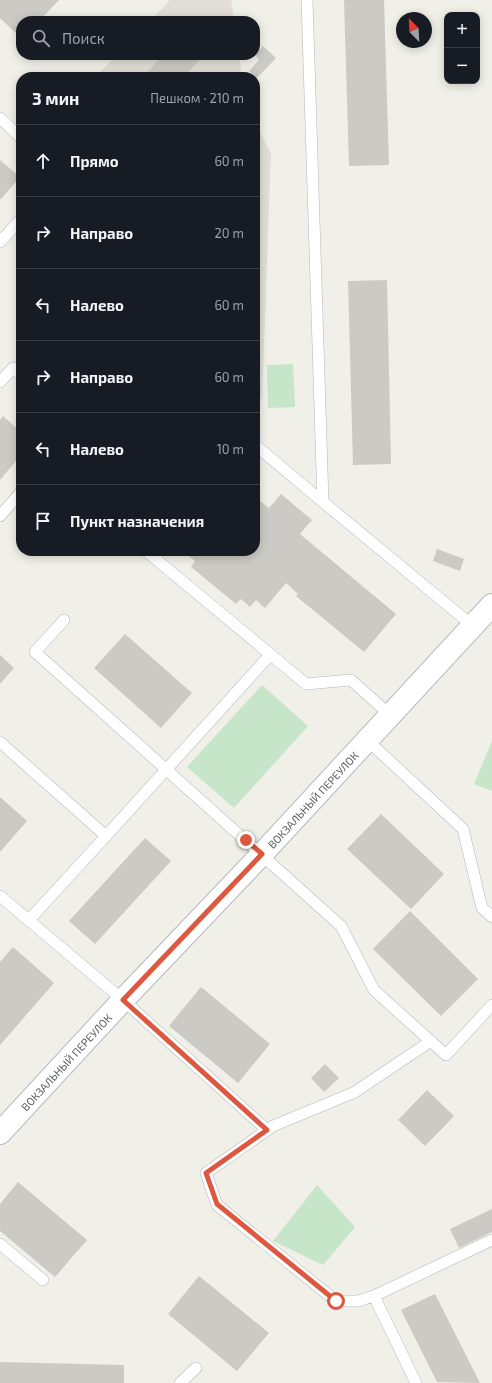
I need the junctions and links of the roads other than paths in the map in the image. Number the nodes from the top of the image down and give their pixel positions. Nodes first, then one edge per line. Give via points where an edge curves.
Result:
1 (307, 0) edge
2 (0, 118) edge
3 (16, 133) edge
4 (16, 224) edge
5 (0, 242) edge
6 (16, 371) edge
7 (0, 382) edge
8 (260, 449) edge
9 (16, 498) edge
10 (324, 502) junction
11 (0, 516) edge
12 (152, 556) edge
13 (492, 605) edge
14 (64, 620) dead end
15 (473, 626) junction
16 (270, 654) junction
17 (390, 715) junction
18 (367, 740) junction
19 (0, 742) edge
20 (166, 769) junction
21 (106, 836) junction
22 (262, 854) junction
23 (0, 896) edge
24 (492, 917) edge
25 (28, 920) junction
26 (123, 1000) junction
27 (492, 1005) edge
28 (431, 1041) junction
29 (267, 1130) junction
30 (0, 1134) edge
31 (492, 1240) edge
32 (0, 1244) edge
33 (43, 1280) dead end
34 (374, 1296) junction
35 (196, 1368) dead end
36 (180, 1383) edge
37 (416, 1383) edge

1 - 10 lane
2 - 3 lane
4 - 5 lane
6 - 7 lane via 13,368
8 - 10 lane
9 - 11 lane
10 - 15 lane
12 - 16 lane
13 - 15 street, ВОКЗАЛЬНЫЙ ПЕРЕУЛОК
14 - 20 lane via 35,652
15 - 17 street, ВОКЗАЛЬНЫЙ ПЕРЕУЛОК
16 - 17 lane via 306,684 351,680
16 - 20 lane
17 - 18 street, ВОКЗАЛЬНЫЙ ПЕРЕУЛОК
18 - 22 street, ВОКЗАЛЬНЫЙ ПЕРЕУЛОК
18 - 24 lane via 463,829 482,908
19 - 21 lane
20 - 21 lane
20 - 22 lane
21 - 25 lane
22 - 26 street, ВОКЗАЛЬНЫЙ ПЕРЕУЛОК
22 - 28 lane via 341,926 374,990
23 - 25 lane
25 - 26 lane
26 - 29 lane
26 - 30 street, ВОКЗАЛЬНЫЙ ПЕРЕУЛОК
27 - 28 lane via 446,1055
28 - 29 lane via 355,1092
29 - 34 lane via 206,1173 217,1204 336,1301 358,1301
31 - 34 lane
32 - 33 lane
34 - 37 lane
35 - 36 lane

